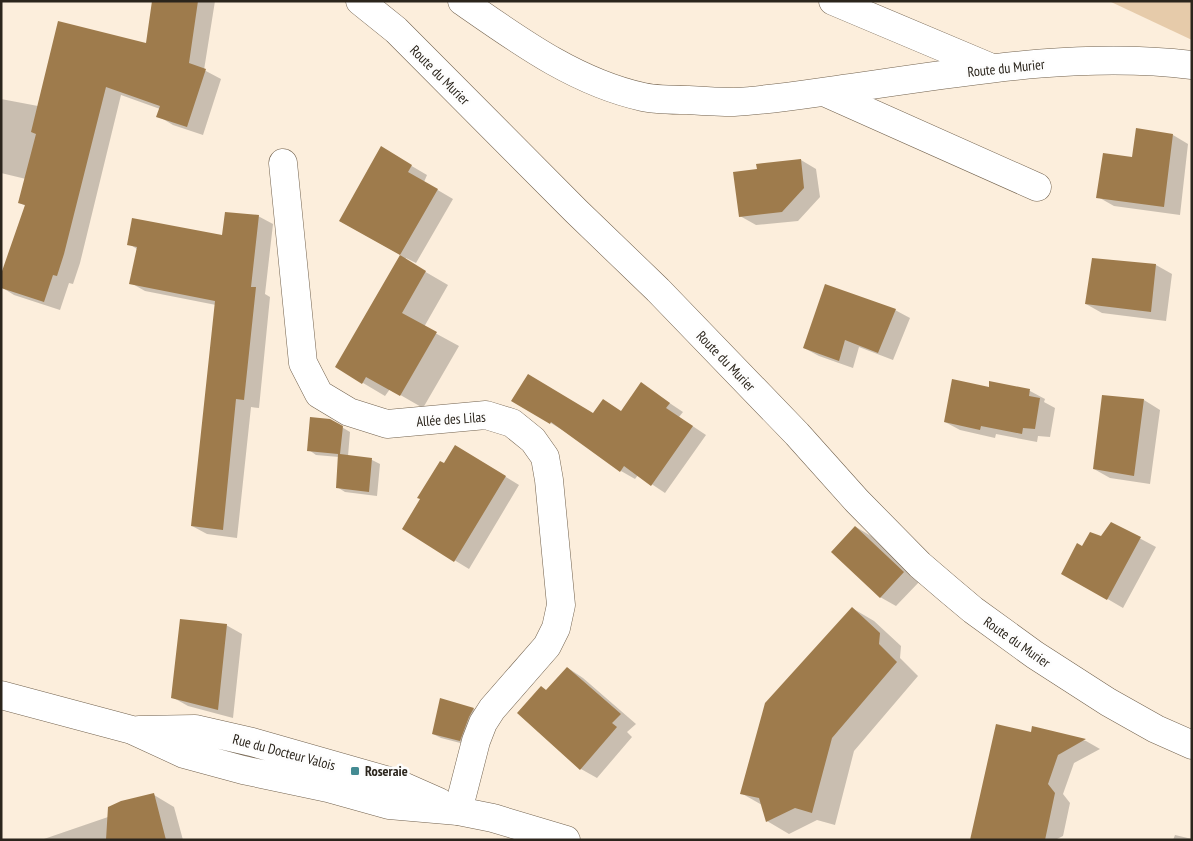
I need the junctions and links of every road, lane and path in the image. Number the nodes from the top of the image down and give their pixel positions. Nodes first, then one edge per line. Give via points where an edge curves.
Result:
1 (360, 1) edge
2 (462, 1) edge
3 (833, 1) edge
4 (1189, 64) edge
5 (993, 69) junction
6 (824, 92) junction
7 (283, 164) dead end
8 (1037, 187) dead end
9 (1, 694) edge
10 (1192, 745) edge
11 (458, 811) junction
12 (551, 837) edge

1 - 10 street, Route du Murier via 396,30 658,290 920,565 972,610 1035,655 1108,702
2 - 6 street, Route du Murier via 567,68 601,84 644,97 733,102
3 - 5 street
4 - 5 street, Route du Murier via 1114,61
5 - 6 street, Route du Murier
6 - 8 street
7 - 11 street, Allée des Lilas via 303,363 318,394 349,412 387,424 486,414 512,423 533,440 545,457 561,606 556,628 547,646 482,723
9 - 11 street, Rue du Docteur Valois via 132,730 195,729 252,742 396,783
11 - 12 street, Rue du Docteur Valois via 493,818

